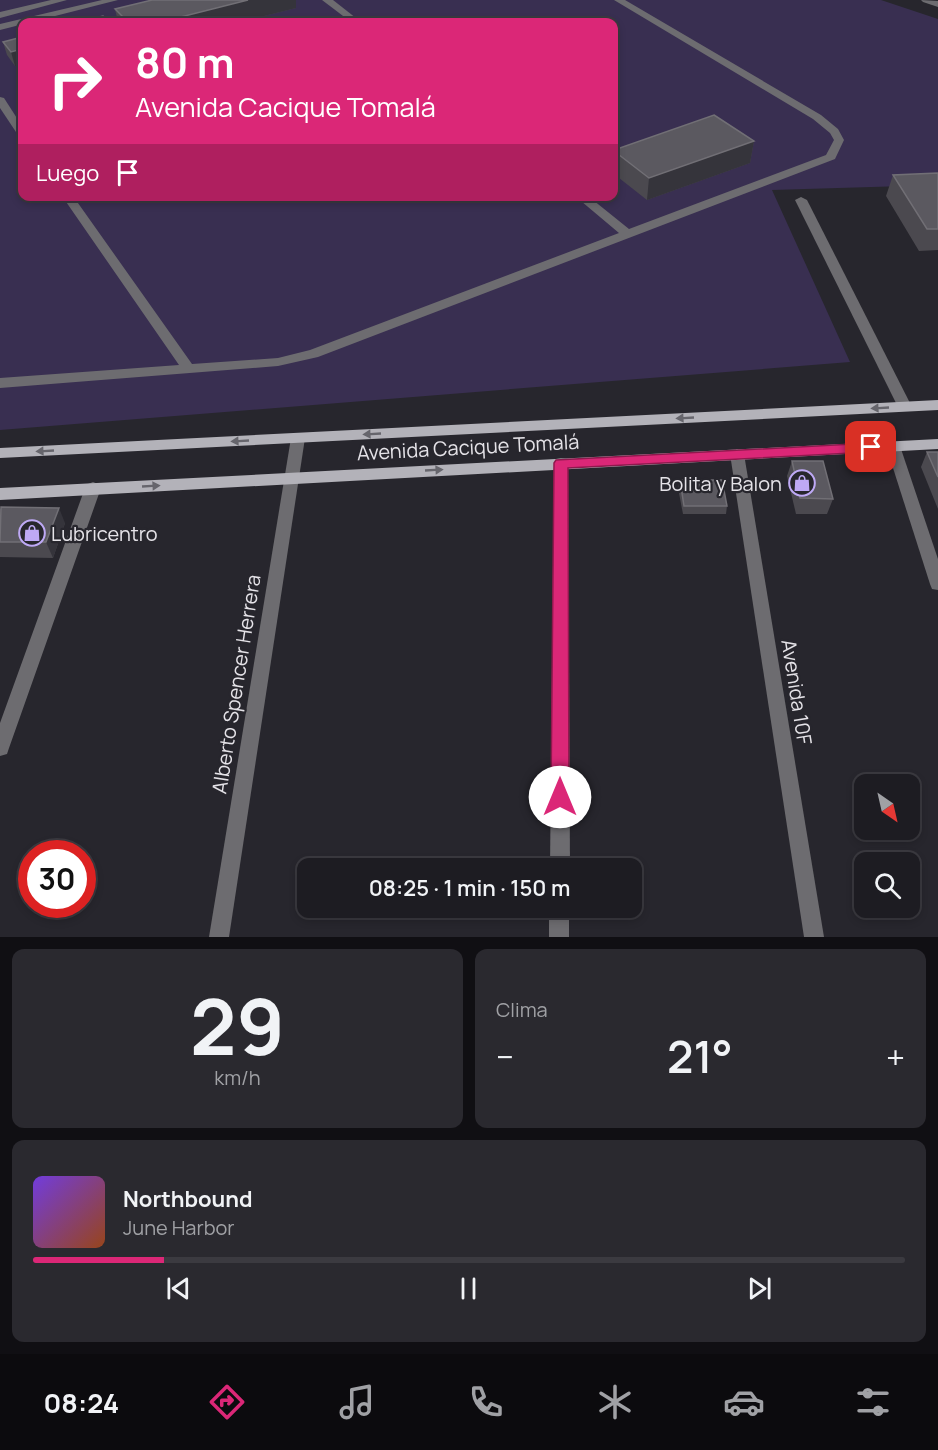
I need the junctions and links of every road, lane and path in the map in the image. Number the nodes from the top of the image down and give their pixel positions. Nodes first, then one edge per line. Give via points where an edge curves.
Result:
1 (62, 0) edge
2 (113, 0) edge
3 (327, 0) edge
4 (619, 0) edge
5 (926, 0) edge
6 (938, 4) edge
7 (0, 15) edge
8 (38, 18) edge
9 (351, 18) edge
10 (18, 23) edge
11 (0, 27) edge
12 (0, 100) edge
13 (18, 126) edge
14 (801, 200) dead end
15 (71, 201) edge
16 (586, 201) edge
17 (629, 235) junction
18 (188, 368) junction
19 (0, 383) edge
20 (938, 405) edge
21 (905, 407) junction
22 (298, 438) junction
23 (938, 444) edge
24 (893, 446) junction
25 (0, 453) edge
26 (737, 454) junction
27 (561, 463) junction
28 (292, 478) junction
29 (93, 488) junction
30 (0, 494) edge
31 (938, 584) edge
32 (0, 748) edge
33 (560, 858) edge
34 (559, 918) edge
35 (219, 937) edge
36 (559, 937) edge
37 (814, 937) edge

1 - 7 street
2 - 8 street
3 - 9 street
4 - 17 street via 817,117 839,140 831,157
5 - 6 street
10 - 11 street
12 - 13 street
14 - 21 street
15 - 18 street
16 - 17 street
17 - 18 street via 313,354 278,362
18 - 19 street
20 - 21 main road, Avenida Cacique Tomalá
21 -> 22 main road, Avenida Cacique Tomalá
22 -> 25 main road, Avenida Cacique Tomalá
22 - 28 street, Alberto Spencer Herrera
23 - 24 main road, Avenida Cacique Tomalá
24 - 26 main road, Avenida Cacique Tomalá
24 - 31 street
26 - 27 main road, Avenida Cacique Tomalá
26 - 37 street, Avenida 10F
28 -> 27 main road, Avenida Cacique Tomalá
27 - 33 street
29 -> 28 main road, Avenida Cacique Tomalá
28 - 35 street, Alberto Spencer Herrera
29 - 30 main road, Avenida Cacique Tomalá
29 - 32 street
34 - 36 street

